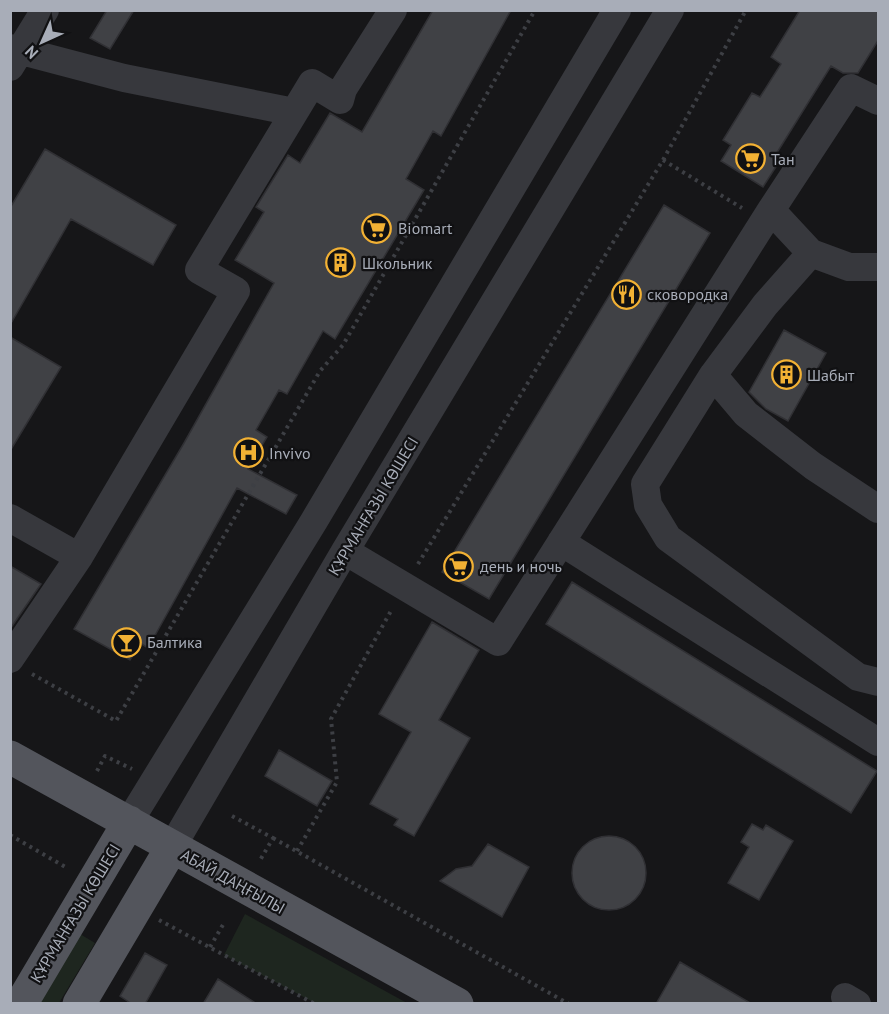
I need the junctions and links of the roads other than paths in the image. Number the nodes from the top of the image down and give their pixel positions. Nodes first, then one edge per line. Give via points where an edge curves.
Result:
1 (45, 10) edge
2 (393, 10) edge
3 (617, 10) edge
4 (670, 10) edge
5 (14, 56) edge
6 (879, 100) edge
7 (294, 112) junction
8 (767, 216) junction
9 (811, 253) junction
10 (879, 267) edge
11 (713, 375) junction
12 (879, 509) edge
13 (10, 518) edge
14 (561, 543) junction
15 (345, 551) junction
16 (79, 557) junction
17 (20, 666) edge
18 (879, 682) edge
19 (879, 742) edge
20 (10, 757) edge
21 (129, 822) junction
22 (172, 847) junction
23 (10, 1001) edge
24 (15, 1004) edge
25 (21, 1004) edge
26 (80, 1004) edge
27 (457, 1004) edge

1 - 5 street
2 - 7 street via 340,100 312,83
3 - 21 street via 314,521
4 - 15 street, ҚҰРМАНҒАЗЫ КӨШЕСІ
5 - 7 street
6 - 8 street via 851,88
7 - 16 street via 199,270 236,291
8 - 9 street
8 - 14 street
9 - 10 street via 849,267
9 - 11 street via 765,305
11 - 12 street via 746,414 813,466
11 - 18 street via 645,484 648,505 668,538 858,677
13 - 16 street
14 - 15 street via 498,642
14 - 19 street
15 - 22 street, ҚҰРМАНҒАЗЫ КӨШЕСІ
16 - 17 street
20 - 21 main road, АБАЙ ДАҢҒЫЛЫ
21 - 22 main road, АБАЙ ДАҢҒЫЛЫ
21 - 25 main road, ҚҰРМАНҒАЗЫ КӨШЕСІ
22 - 26 main road, ҚҰРМАНҒАЗЫ КӨШЕСІ
22 - 27 main road, АБАЙ ДАҢҒЫЛЫ
23 - 24 street

